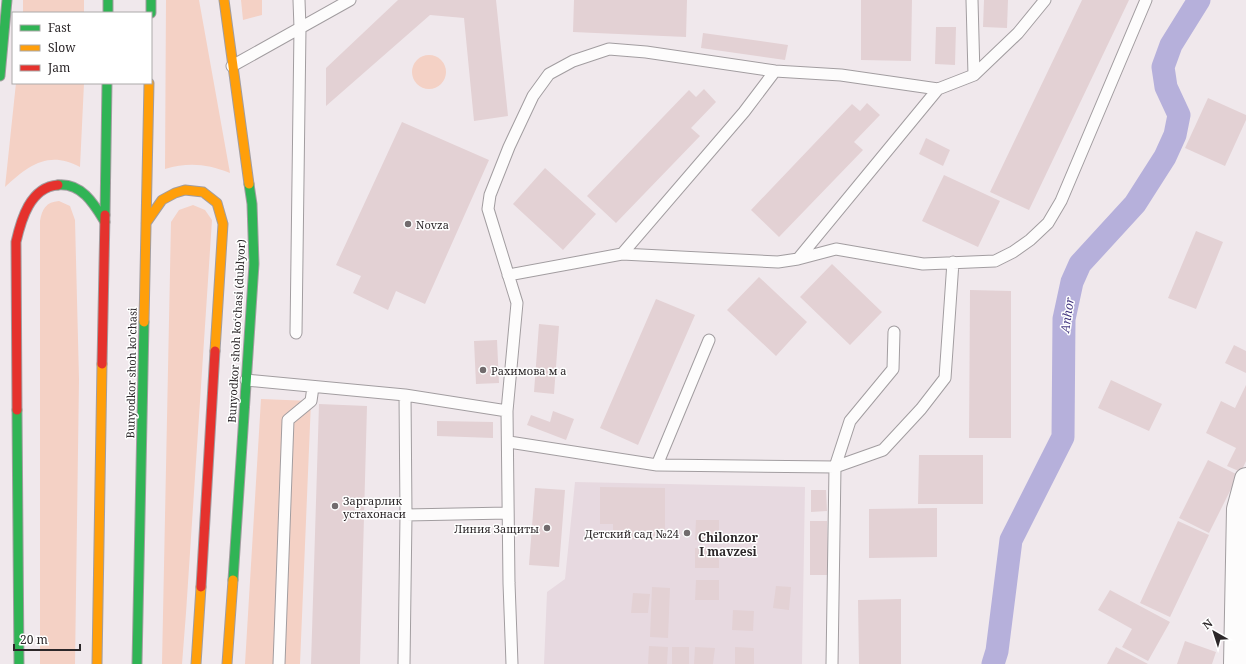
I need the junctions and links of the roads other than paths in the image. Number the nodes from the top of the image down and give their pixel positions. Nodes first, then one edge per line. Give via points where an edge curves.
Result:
1 (7, 0) edge
2 (108, 0) edge
3 (151, 0) edge
4 (224, 0) edge
5 (299, 0) edge
6 (350, 0) edge
7 (972, 0) edge
8 (1045, 0) edge
9 (1146, 0) edge
10 (108, 12) edge
11 (151, 12) edge
12 (300, 28) junction
13 (1, 52) edge
14 (232, 66) junction
15 (775, 71) junction
16 (974, 75) junction
17 (0, 76) edge
18 (107, 84) edge
19 (149, 84) edge
20 (938, 89) junction
21 (105, 222) junction
22 (146, 223) junction
23 (622, 254) junction
24 (798, 259) junction
25 (953, 262) junction
26 (508, 275) junction
27 (894, 332) dead end
28 (296, 334) dead end
29 (709, 340) dead end
30 (246, 380) junction
31 (313, 387) junction
32 (405, 395) junction
33 (508, 411) junction
34 (508, 442) junction
35 (657, 465) junction
36 (835, 467) junction
37 (1246, 479) edge
38 (508, 513) junction
39 (406, 515) junction
40 (19, 664) edge
41 (97, 664) edge
42 (138, 664) edge
43 (196, 664) edge
44 (227, 664) edge
45 (279, 664) edge
46 (404, 664) edge
47 (512, 664) edge
48 (832, 664) edge
49 (1235, 664) edge

1 - 13 main road
2 - 10 main road
3 - 11 main road
4 - 14 main road, Bunyodkor shoh koʻchasi (dublyor)
5 - 12 lane
6 - 12 lane
7 - 16 lane
8 - 16 lane via 1018,33
9 - 25 lane via 1061,201 1050,221 1030,240 995,261
12 - 14 lane
12 - 28 lane
13 - 17 main road
14 - 30 main road, Bunyodkor shoh koʻchasi (dublyor) via 248,169 253,233 254,264
15 - 20 lane via 841,75
15 - 23 lane via 744,112
15 - 26 lane via 609,49 572,61 550,74 533,96 490,195 488,209
16 - 20 lane
18 - 21 main road
19 - 22 main road, Bunyodkor shoh ko'chasi
20 - 24 lane
21 - 40 main road via 89,196 79,188 66,184 51,186 38,193 28,205 18,229 16,242
21 - 41 main road
22 - 42 main road, Bunyodkor shoh ko'chasi
22 - 43 main road via 164,199 177,192 192,189 206,192 218,201 222,212
23 - 24 lane via 778,262
23 - 26 lane
24 - 25 lane via 836,249 923,264
25 - 36 lane via 945,378 921,409 883,450
26 - 33 lane via 517,303
27 - 36 lane via 893,369 850,421
29 - 35 lane
30 - 31 lane
30 - 44 main road, Bunyodkor shoh koʻchasi (dublyor)
31 - 32 lane
31 - 45 lane via 311,401 288,420
32 - 33 lane
32 - 39 lane
33 - 34 lane
34 - 35 lane
34 - 38 lane
35 - 36 lane
36 - 48 lane
37 - 49 street via 1238,509
38 - 39 lane
38 - 47 lane
39 - 46 lane

